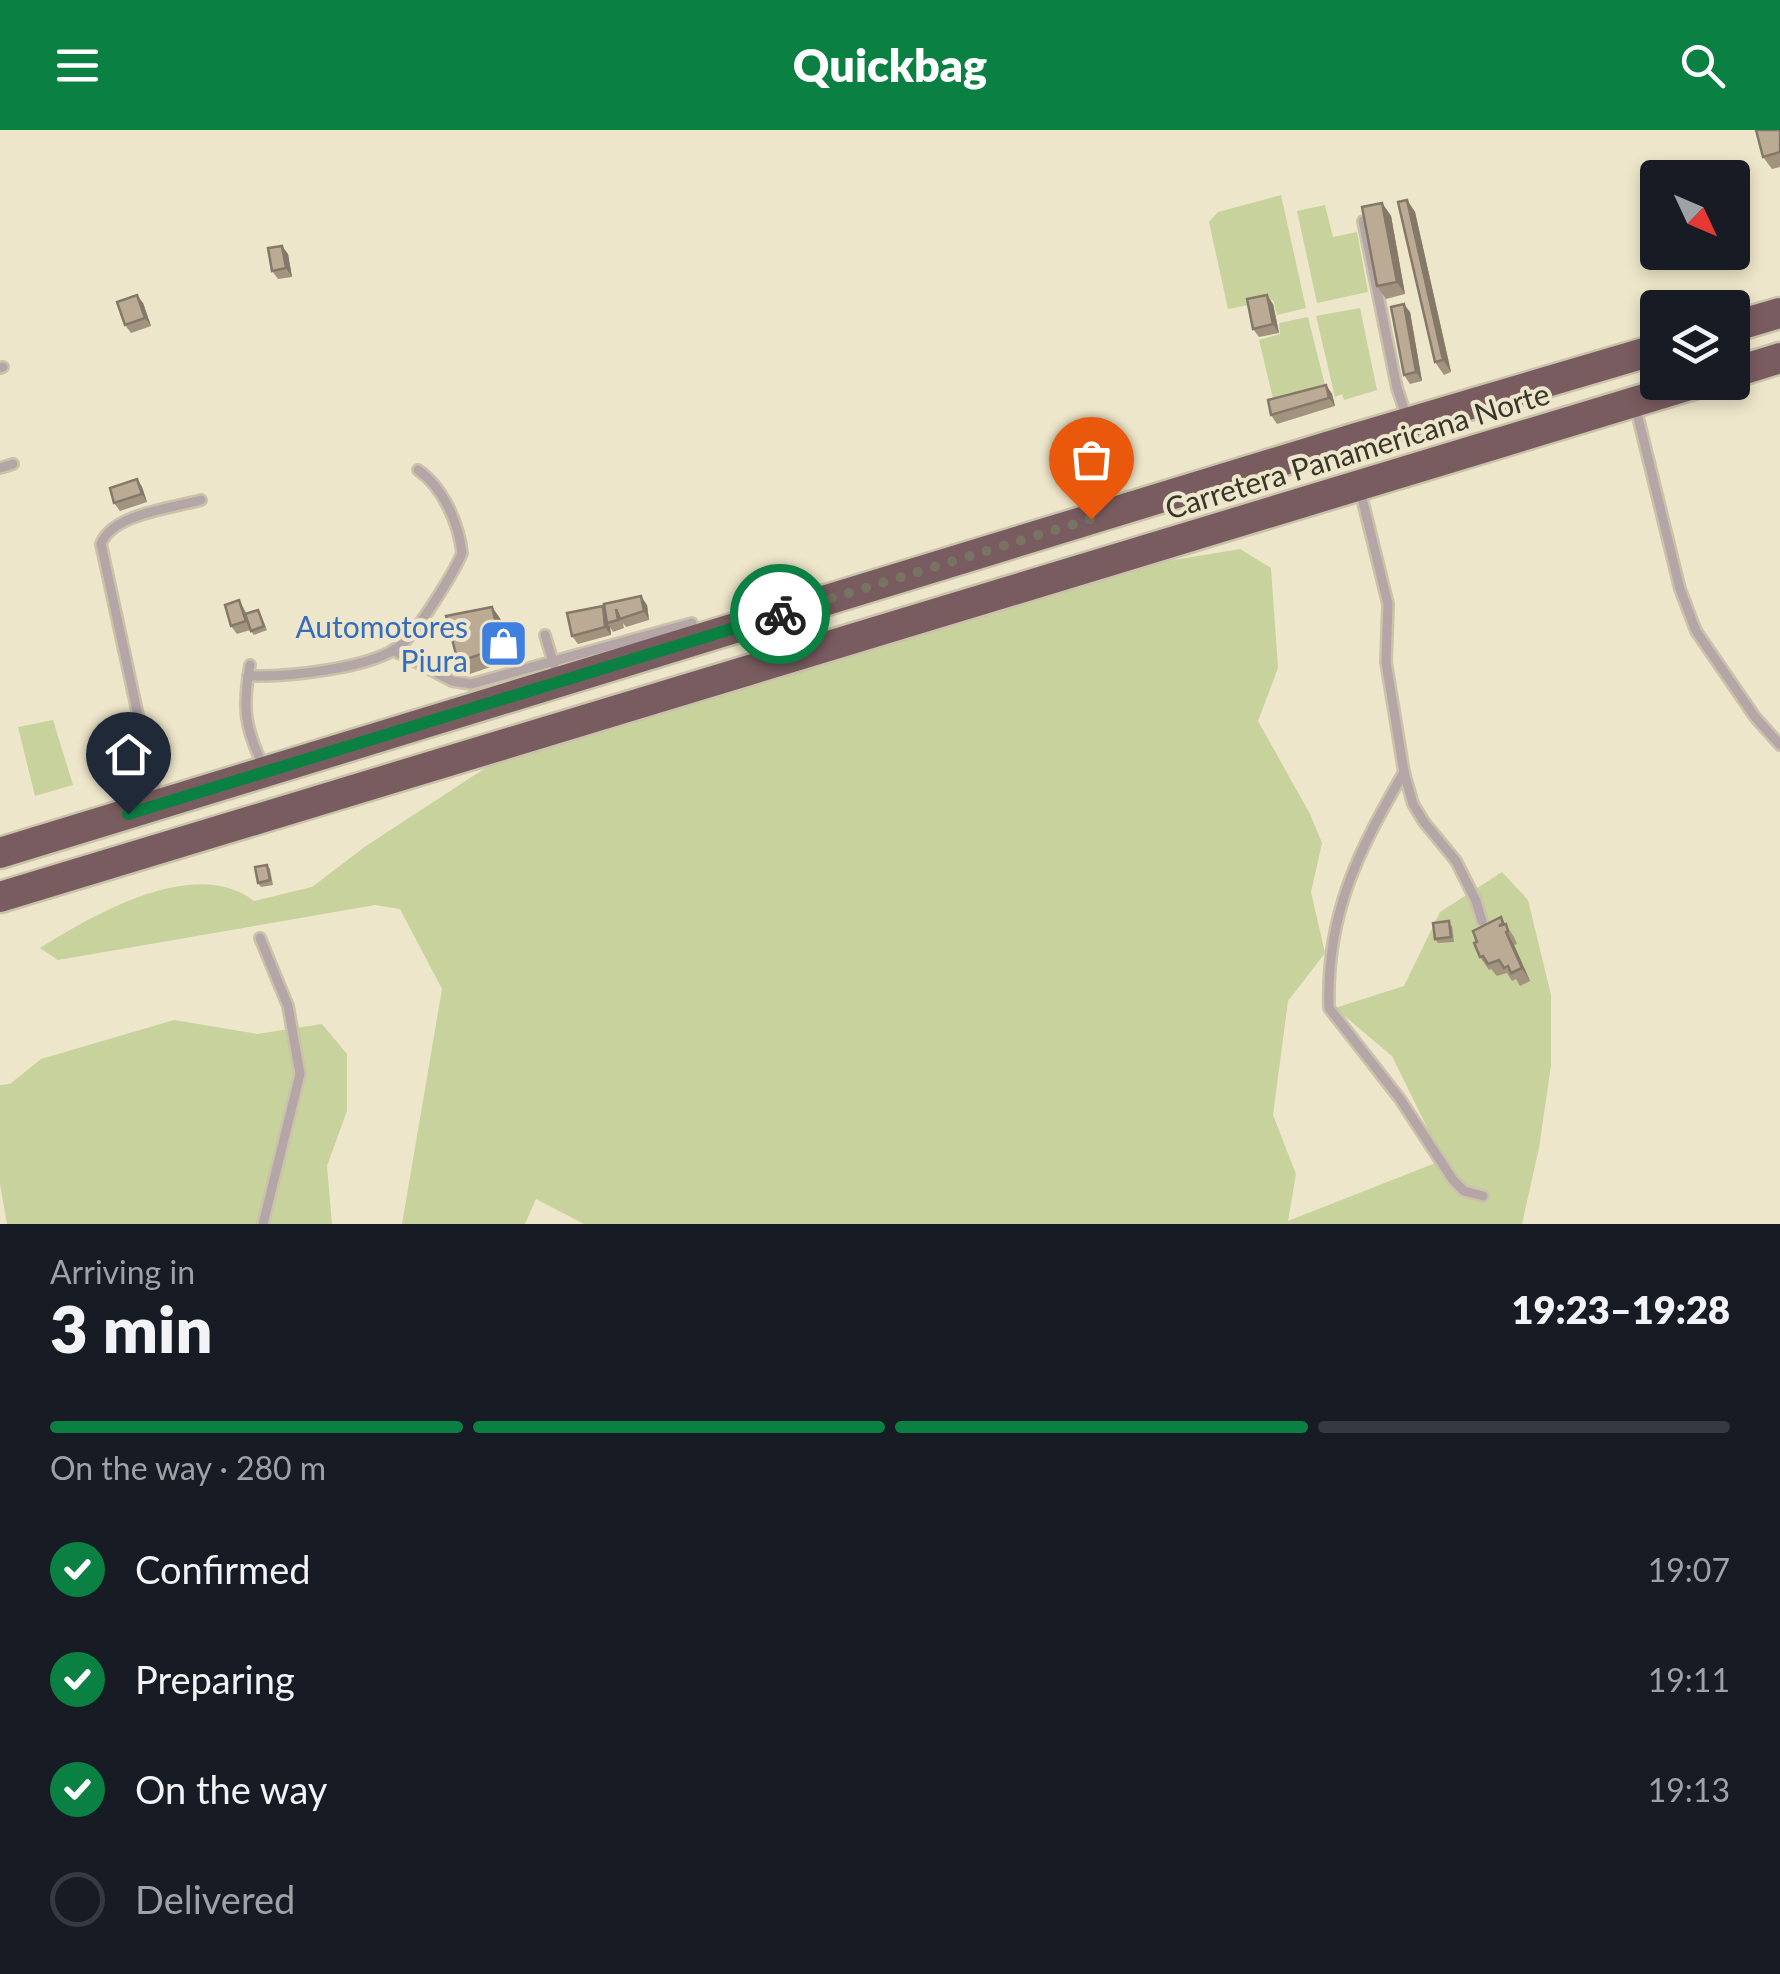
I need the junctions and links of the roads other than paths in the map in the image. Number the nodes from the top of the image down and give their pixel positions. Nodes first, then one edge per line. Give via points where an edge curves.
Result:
1 (1363, 221) edge
2 (1780, 313) edge
3 (1750, 322) edge
4 (1640, 354) edge
5 (1780, 358) edge
6 (1750, 367) edge
7 (1641, 400) edge
8 (1634, 402) junction
9 (1409, 422) junction
10 (13, 464) dead end
11 (0, 468) edge
12 (418, 470) dead end
13 (1359, 486) junction
14 (201, 500) dead end
15 (692, 622) dead end
16 (545, 635) dead end
17 (393, 650) junction
18 (556, 672) junction
19 (1780, 746) edge
20 (266, 772) junction
21 (1404, 772) junction
22 (160, 804) junction
23 (0, 854) edge
24 (0, 897) edge
25 (1482, 922) edge
26 (260, 938) dead end
27 (1483, 1196) dead end
28 (263, 1224) edge

1 - 9 lane
2 - 3 highway
4 - 9 highway, Carretera Panamericana Norte
5 - 6 highway
7 - 8 highway, Carretera Panamericana Norte
8 - 13 highway, Carretera Panamericana Norte
8 - 19 lane via 1696,631
9 - 18 highway, Carretera Panamericana Norte
10 - 11 lane
12 - 17 lane via 440,488 462,554 410,637
13 - 21 lane via 1388,604 1386,662
13 - 24 highway, Carretera Panamericana Norte
14 - 22 lane via 118,522 101,544
15 - 18 lane
16 - 18 lane
17 - 18 lane via 471,684
17 - 20 lane via 304,674 249,671 245,721
18 - 20 highway, Carretera Panamericana Norte
20 - 22 highway, Carretera Panamericana Norte
21 - 25 lane via 1414,804 1463,872
21 - 27 lane via 1345,887 1334,925 1329,1008 1454,1180
22 - 23 highway, Carretera Panamericana Norte
26 - 28 lane via 288,1006 300,1074

